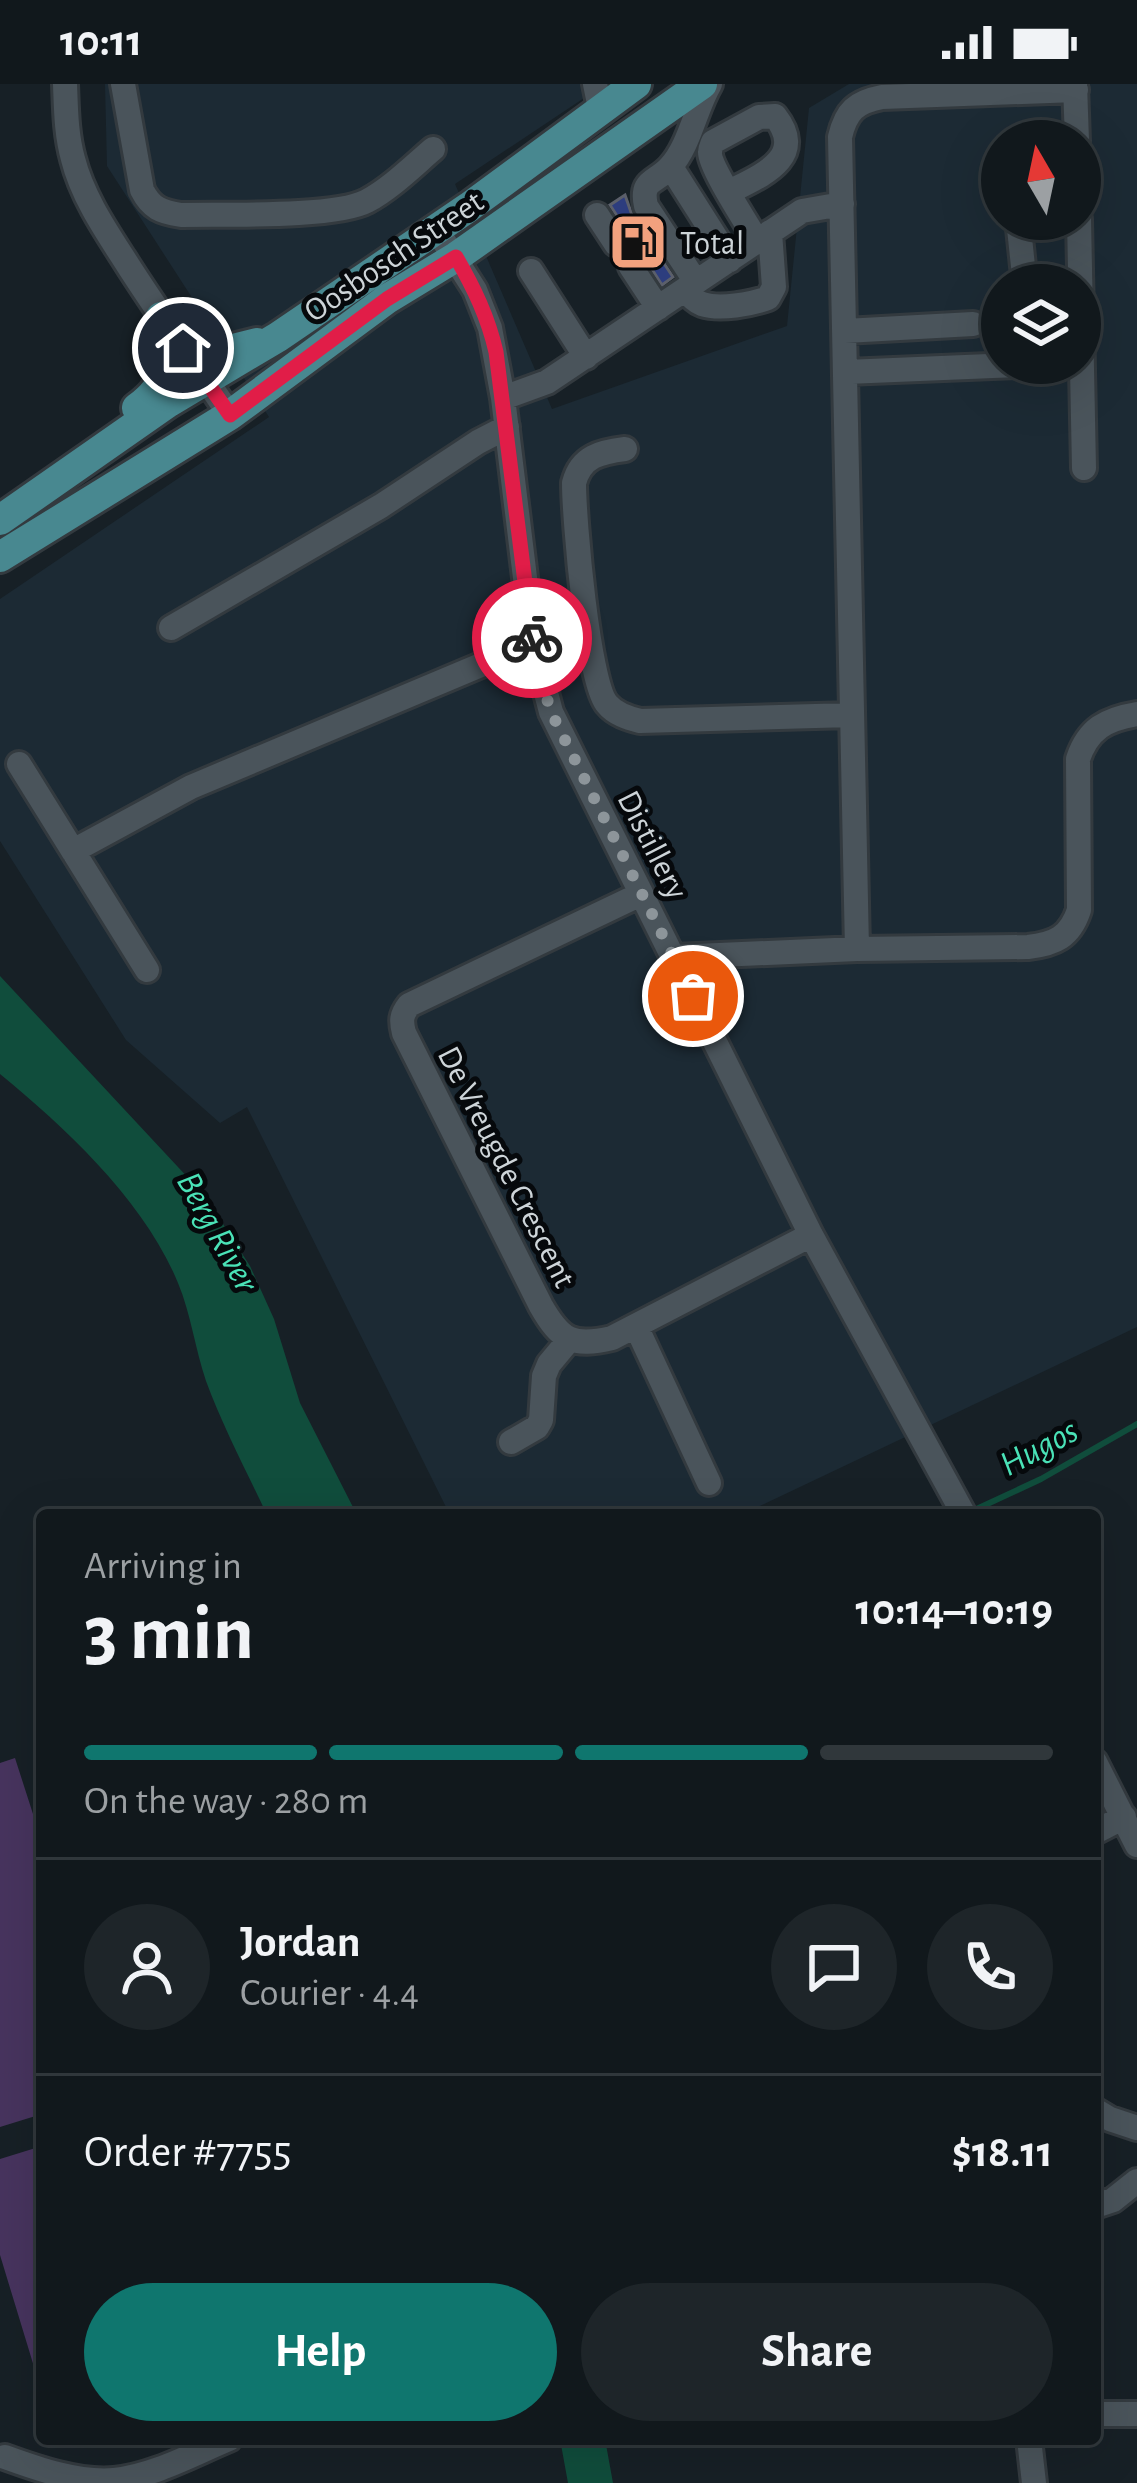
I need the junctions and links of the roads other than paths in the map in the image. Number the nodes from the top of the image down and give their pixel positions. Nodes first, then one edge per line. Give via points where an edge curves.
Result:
1 (65, 84) edge
2 (123, 84) edge
3 (636, 84) edge
4 (706, 84) edge
5 (1075, 87) edge
6 (902, 90) edge
7 (597, 96) edge
8 (1076, 120) edge
9 (433, 149) dead end
10 (671, 166) junction
11 (729, 192) dead end
12 (842, 204) junction
13 (597, 215) dead end
14 (436, 229) junction
15 (764, 237) junction
16 (616, 244) dead end
17 (456, 257) junction
18 (730, 260) junction
19 (631, 267) dead end
20 (531, 271) dead end
21 (691, 286) junction
22 (658, 308) junction
23 (164, 322) junction
24 (973, 325) dead end
25 (845, 331) junction
26 (278, 337) junction
27 (586, 357) junction
28 (981, 365) edge
29 (846, 372) junction
30 (207, 381) junction
31 (1077, 384) edge
32 (503, 398) junction
33 (230, 415) junction
34 (507, 428) junction
35 (625, 448) dead end
36 (1084, 468) dead end
37 (9, 514) edge
38 (0, 557) edge
39 (171, 628) dead end
40 (532, 643) junction
41 (1137, 714) edge
42 (851, 715) junction
43 (19, 764) dead end
44 (73, 851) junction
45 (641, 894) junction
46 (857, 949) junction
47 (674, 956) junction
48 (146, 970) dead end
49 (811, 1235) junction
50 (636, 1326) junction
51 (568, 1340) junction
52 (511, 1442) dead end
53 (710, 1483) dead end
54 (961, 1509) edge
55 (1101, 1773) edge
56 (1124, 1817) junction
57 (1101, 1829) edge
58 (1137, 1845) edge
59 (1101, 2114) edge
60 (1137, 2128) edge
61 (1137, 2181) edge
62 (1101, 2204) edge
63 (1101, 2414) edge
64 (1137, 2414) edge
65 (214, 2445) edge
66 (1030, 2445) edge
67 (3, 2455) edge
68 (23, 2483) edge
69 (1034, 2483) edge

1 - 23 street via 85,193
2 - 9 street via 142,190 163,212 338,210 364,203
3 - 7 main road, Oosbosch Street
4 - 10 street
4 - 17 main road, Oosbosch Street
5 - 6 street
5 - 8 street
6 - 12 street via 847,114
7 - 14 main road, Oosbosch Street
10 - 18 street
10 - 21 street via 644,197
11 - 15 street
12 - 15 street via 808,208
12 - 25 street
13 - 16 street
14 - 17 street, Distillery
14 - 26 main road, Oosbosch Street
15 - 18 street
15 - 21 street via 774,287 768,298 703,304
17 - 32 street, Distillery via 490,328
17 - 33 main road, Oosbosch Street
18 - 21 street
19 - 22 street
20 - 27 street
21 - 22 street
22 - 27 street
23 - 26 main road via 225,351
23 - 30 street
23 - 37 main road via 168,362 155,394 52,469
24 - 25 street
25 - 29 street
26 - 30 main road, Oosbosch Street
27 - 32 street
28 - 29 street
29 - 42 street
30 - 33 street
30 - 37 main road, Oosbosch Street
31 - 36 street
32 - 34 street, Distillery
33 - 38 main road, Oosbosch Street
34 - 39 street
34 - 40 street, Distillery
35 - 42 street via 586,459 574,482 594,675 607,704 640,721
40 - 44 street via 190,787
40 - 45 street, Distillery via 551,712
41 - 46 street via 1097,727 1078,759 1079,910 1064,937 1028,947
42 - 46 street
43 - 44 street
44 - 48 street
45 - 47 street, Distillery
45 - 51 street, De Vreugde Crescent via 402,1013 541,1306
46 - 47 street
47 - 49 street, Distillery
49 - 50 street
49 - 54 street, Distillery
50 - 51 street via 588,1343
50 - 53 street
51 - 52 street via 544,1376 542,1420
55 - 56 street
56 - 57 street
56 - 58 street
59 - 60 street
61 - 62 street
63 - 64 street
65 - 67 street via 112,2481
66 - 69 street
67 - 68 street

